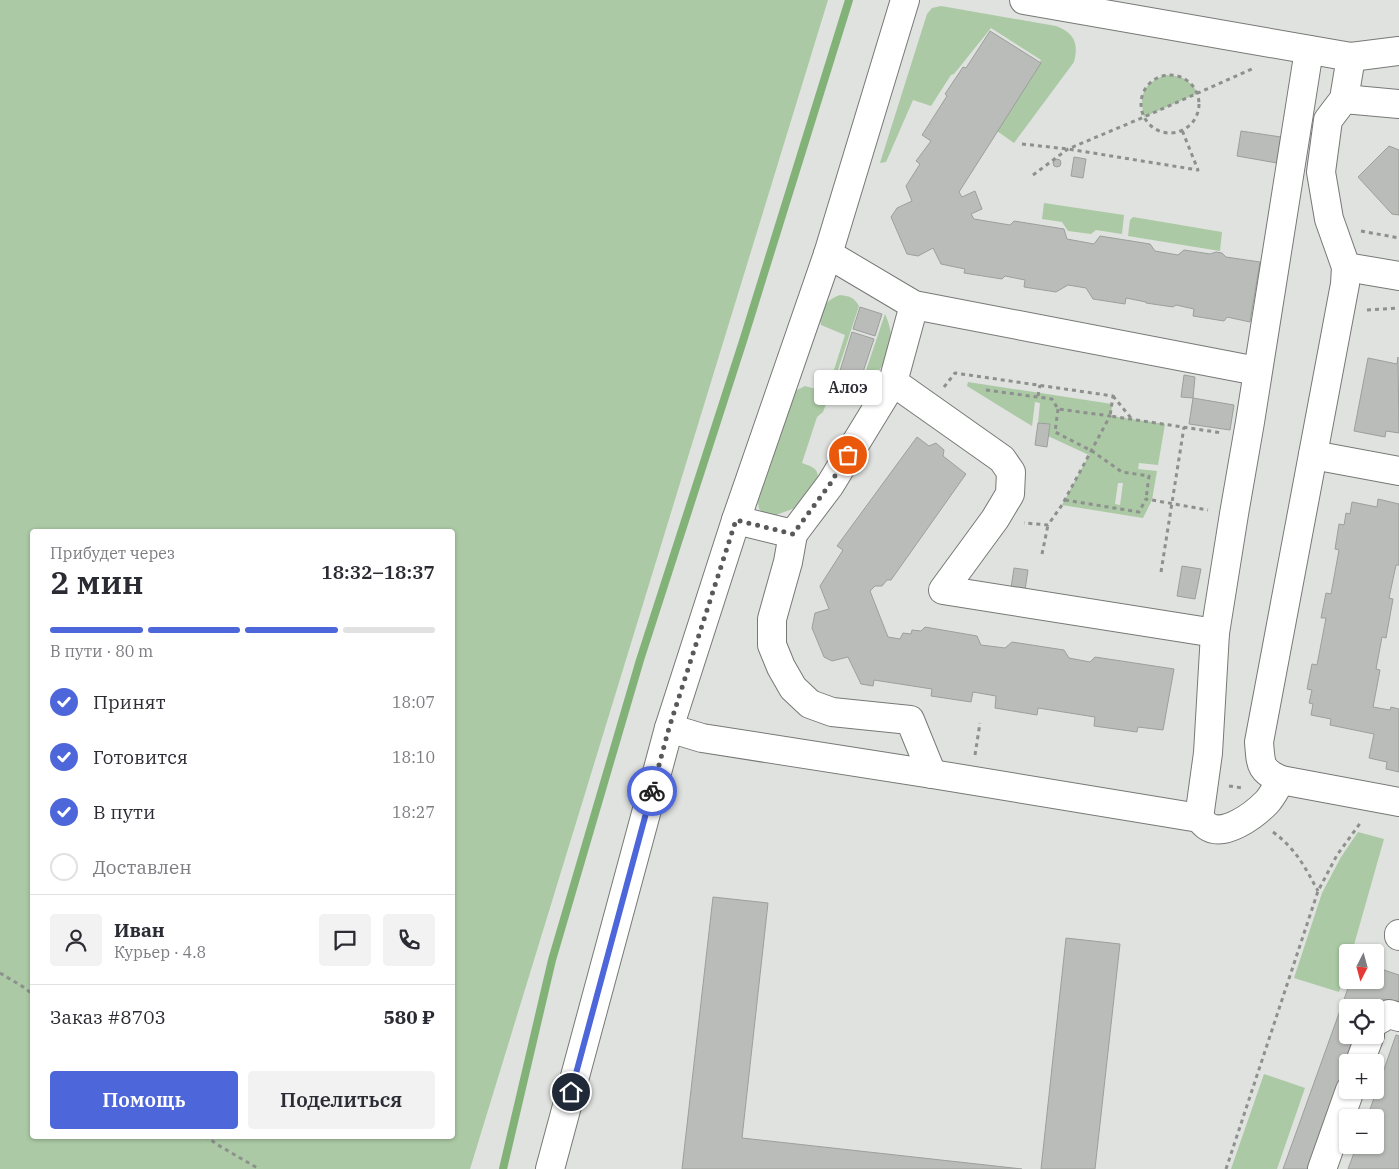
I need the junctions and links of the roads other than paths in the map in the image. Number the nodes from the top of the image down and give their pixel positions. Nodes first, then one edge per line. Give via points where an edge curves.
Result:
1 (905, 0) edge
2 (1024, 0) edge
3 (1309, 50) junction
4 (1399, 51) edge
5 (1351, 57) junction
6 (1344, 99) junction
7 (1399, 104) edge
8 (828, 254) junction
9 (1346, 267) junction
10 (1399, 276) edge
11 (914, 305) junction
12 (1258, 370) junction
13 (894, 382) junction
14 (1313, 455) junction
15 (1399, 471) edge
16 (736, 520) junction
17 (793, 534) junction
18 (1215, 633) junction
19 (669, 728) junction
20 (932, 774) junction
21 (1281, 780) junction
22 (1399, 802) edge
23 (1199, 818) junction
24 (1384, 1017) edge
25 (1399, 1017) edge
26 (1347, 1099) edge
27 (550, 1169) edge
28 (1322, 1169) edge

1 - 8 street
2 - 3 street
3 - 5 street
3 - 12 street
4 - 5 street
5 - 6 street
6 - 7 street
6 - 9 street via 1328,120 1321,172 1329,220
8 - 11 street
8 - 16 street
9 - 10 street
9 - 14 street
11 - 12 street
11 - 13 street
12 - 18 street
13 - 17 street via 830,484
13 - 18 street via 1002,459 1011,472 1010,494 943,590
14 - 15 street
14 - 21 street via 1259,742 1261,763 1268,774
16 - 17 street
16 - 19 street
17 - 20 street via 772,619 772,645 792,688 810,704 832,712 910,720
18 - 23 street via 1208,753
19 - 20 street via 702,738
19 - 27 street
20 - 23 street
21 - 22 street
21 - 23 street via 1266,803 1236,826 1208,828
24 - 25 street via 1389,1014
26 - 28 street

